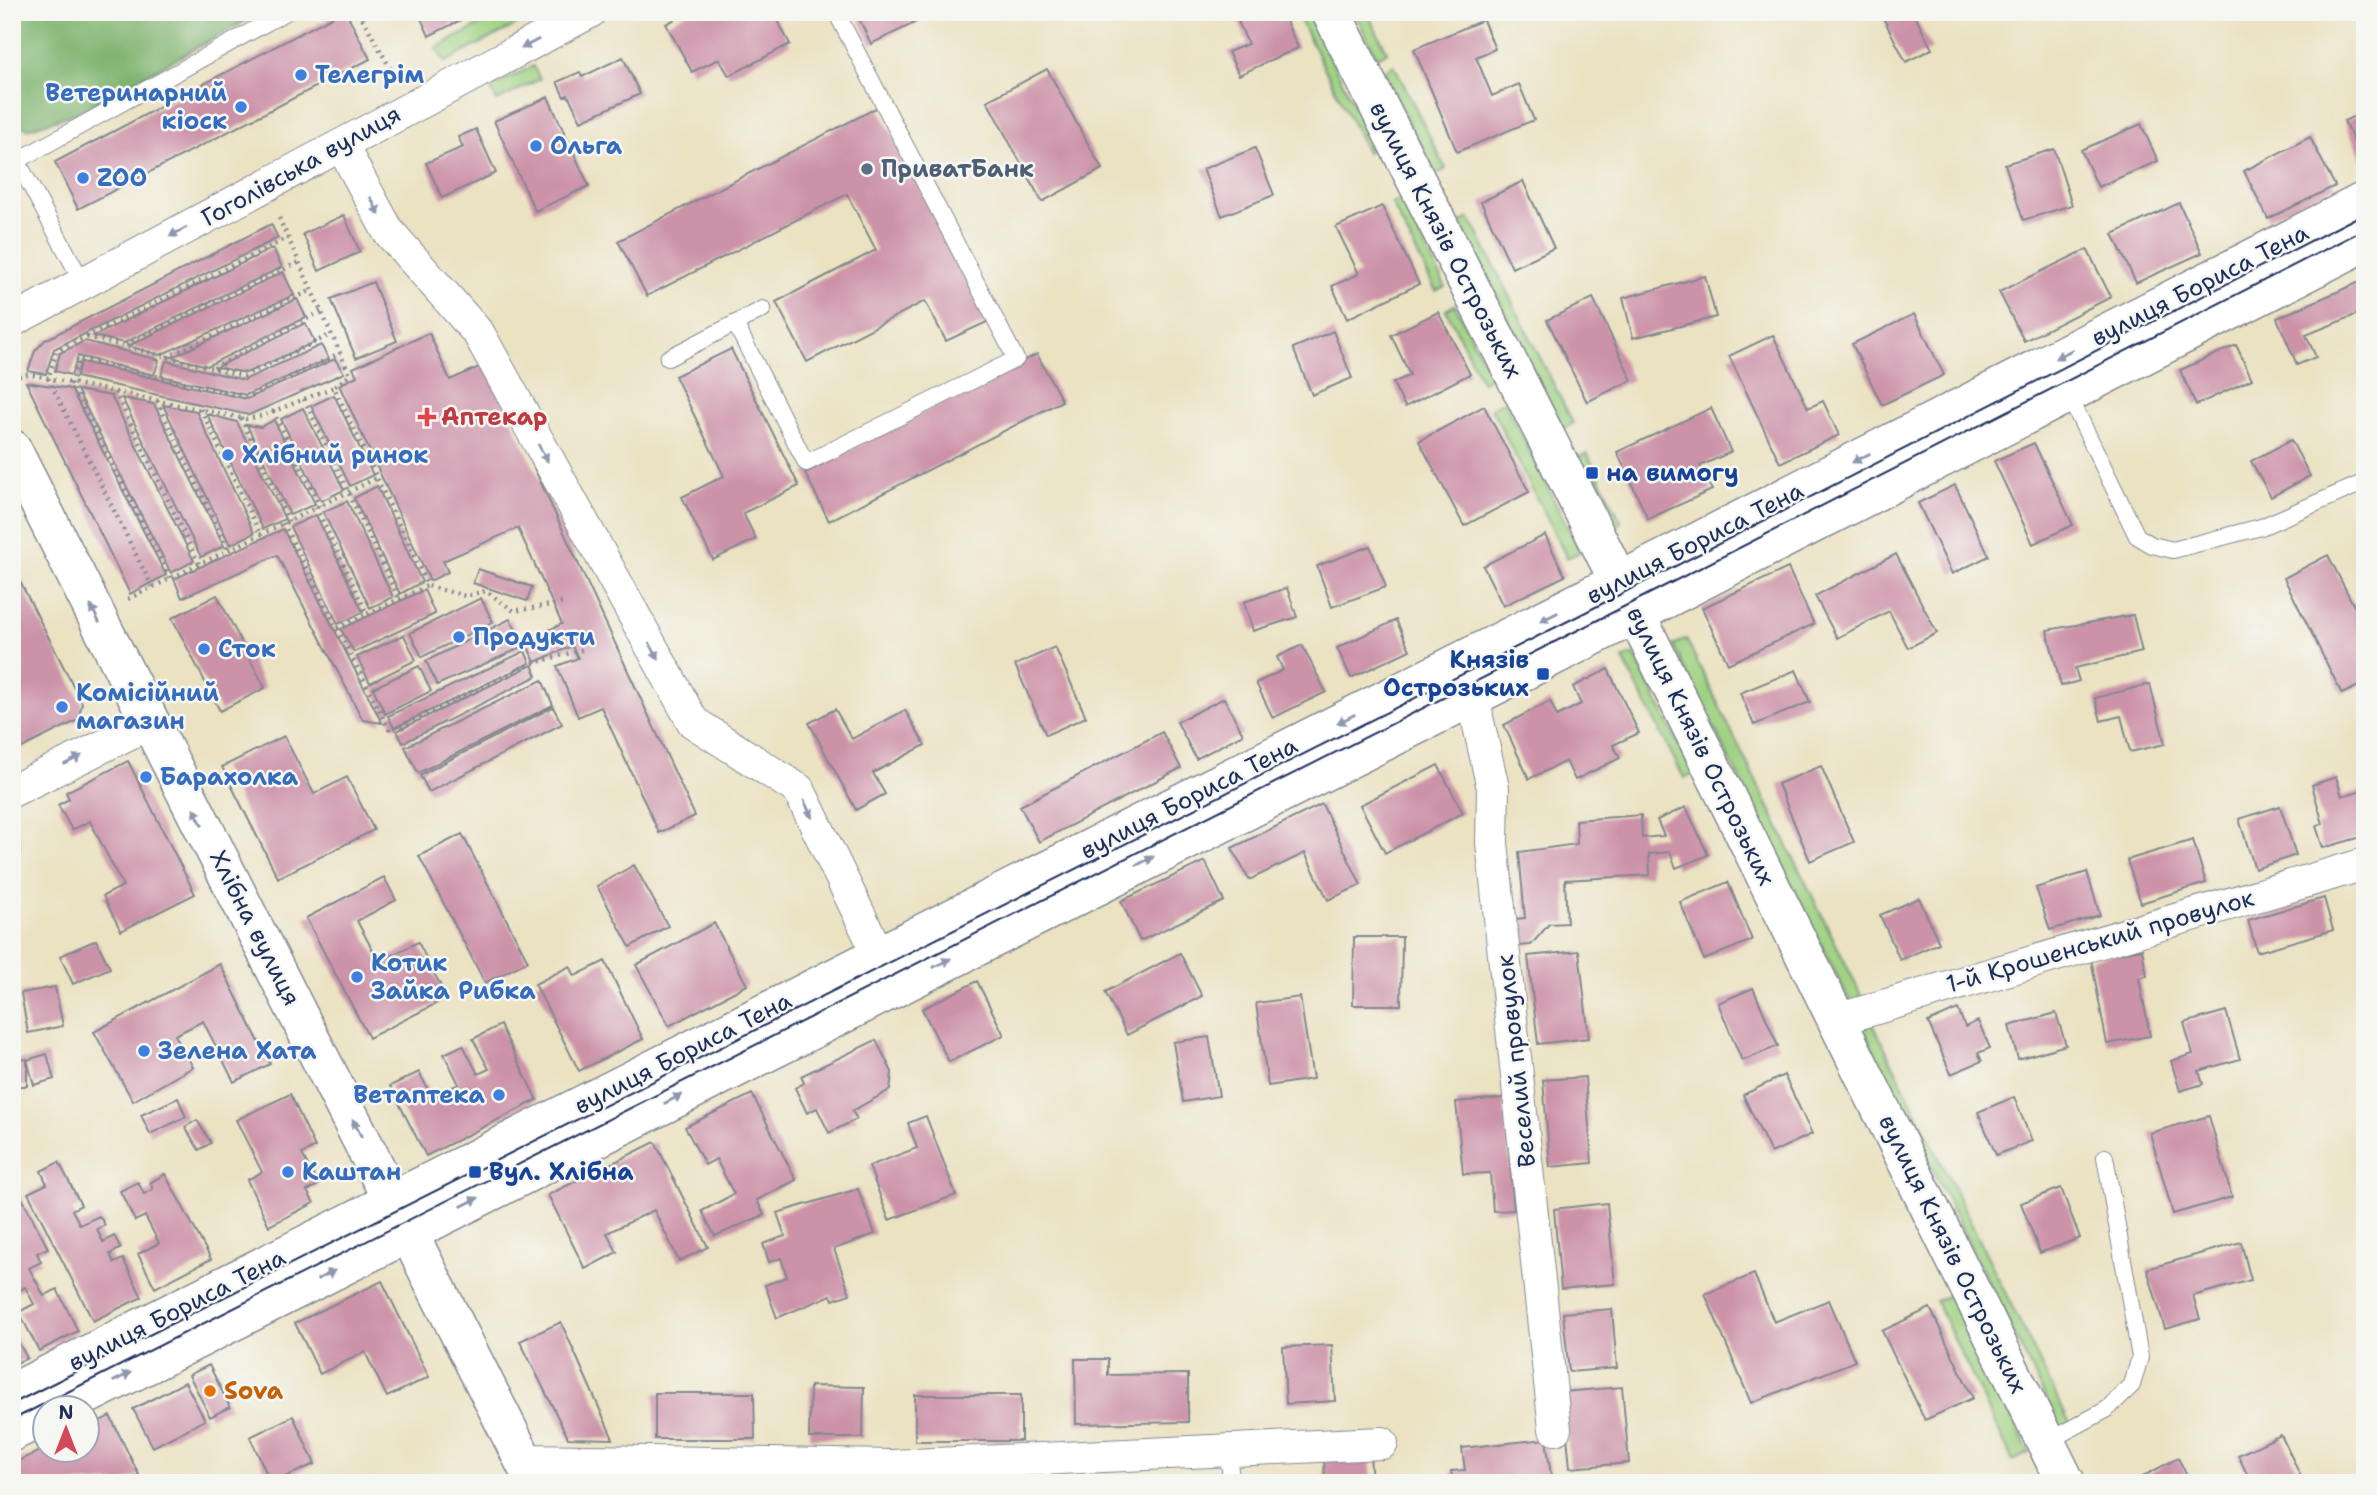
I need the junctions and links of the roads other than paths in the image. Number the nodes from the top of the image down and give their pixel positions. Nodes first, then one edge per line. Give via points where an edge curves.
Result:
1 (286, 12) edge
2 (590, 12) edge
3 (836, 12) edge
4 (1331, 12) edge
5 (342, 146) junction
6 (14, 156) edge
7 (2365, 201) edge
8 (2365, 242) edge
9 (83, 283) junction
10 (762, 309) dead end
11 (12, 321) edge
12 (736, 325) junction
13 (668, 358) dead end
14 (2068, 394) junction
15 (12, 449) edge
16 (2365, 482) edge
17 (1627, 597) junction
18 (1475, 694) junction
19 (150, 723) junction
20 (12, 791) edge
21 (2365, 864) edge
22 (885, 971) junction
23 (1836, 1020) junction
24 (2105, 1157) dead end
25 (402, 1216) junction
26 (12, 1393) edge
27 (86, 1394) edge
28 (32, 1422) edge
29 (1555, 1429) dead end
30 (12, 1432) edge
31 (2046, 1442) junction
32 (1381, 1443) dead end
33 (1227, 1450) junction
34 (530, 1471) edge
35 (1232, 1483) edge
36 (2066, 1483) edge

1 - 6 lane
2 -> 5 street, Гоголівська вулиця
3 - 12 lane via 1016,359 806,463
4 - 17 street, вулиця Князів Острозьких
5 -> 9 street, Гоголівська вулиця
5 -> 22 street via 402,251 479,334 694,722 799,790
6 - 9 lane
7 -> 17 street, вулиця Бориса Тена
8 - 14 street, вулиця Бориса Тена
9 - 11 street, Гоголівська вулиця
10 - 12 lane
12 - 13 lane
14 - 16 lane via 2137,536 2152,545 2173,550 2261,527
14 - 17 street, вулиця Бориса Тена
19 -> 15 street, Хлібна вулиця
17 - 18 street, вулиця Бориса Тена
17 -> 22 street, вулиця Бориса Тена
17 - 23 street, вулиця Князів Острозьких
22 -> 18 street, вулиця Бориса Тена
18 - 29 street, Веселий провулок via 1493,788 1492,843
20 -> 19 street
25 -> 19 street, Хлібна вулиця
21 - 23 street, 1-й Крошенський провулок
22 - 25 street, вулиця Бориса Тена
23 - 31 street, вулиця Князів Острозьких
24 - 31 lane via 2140,1357 2132,1385 2106,1410
25 - 26 street, вулиця Бориса Тена
27 -> 25 street, вулиця Бориса Тена
25 - 34 street, Хлібна вулиця
28 - 30 street
31 - 36 street, вулиця Князів Острозьких
32 - 33 street
33 - 34 street via 892,1466
33 - 35 lane

